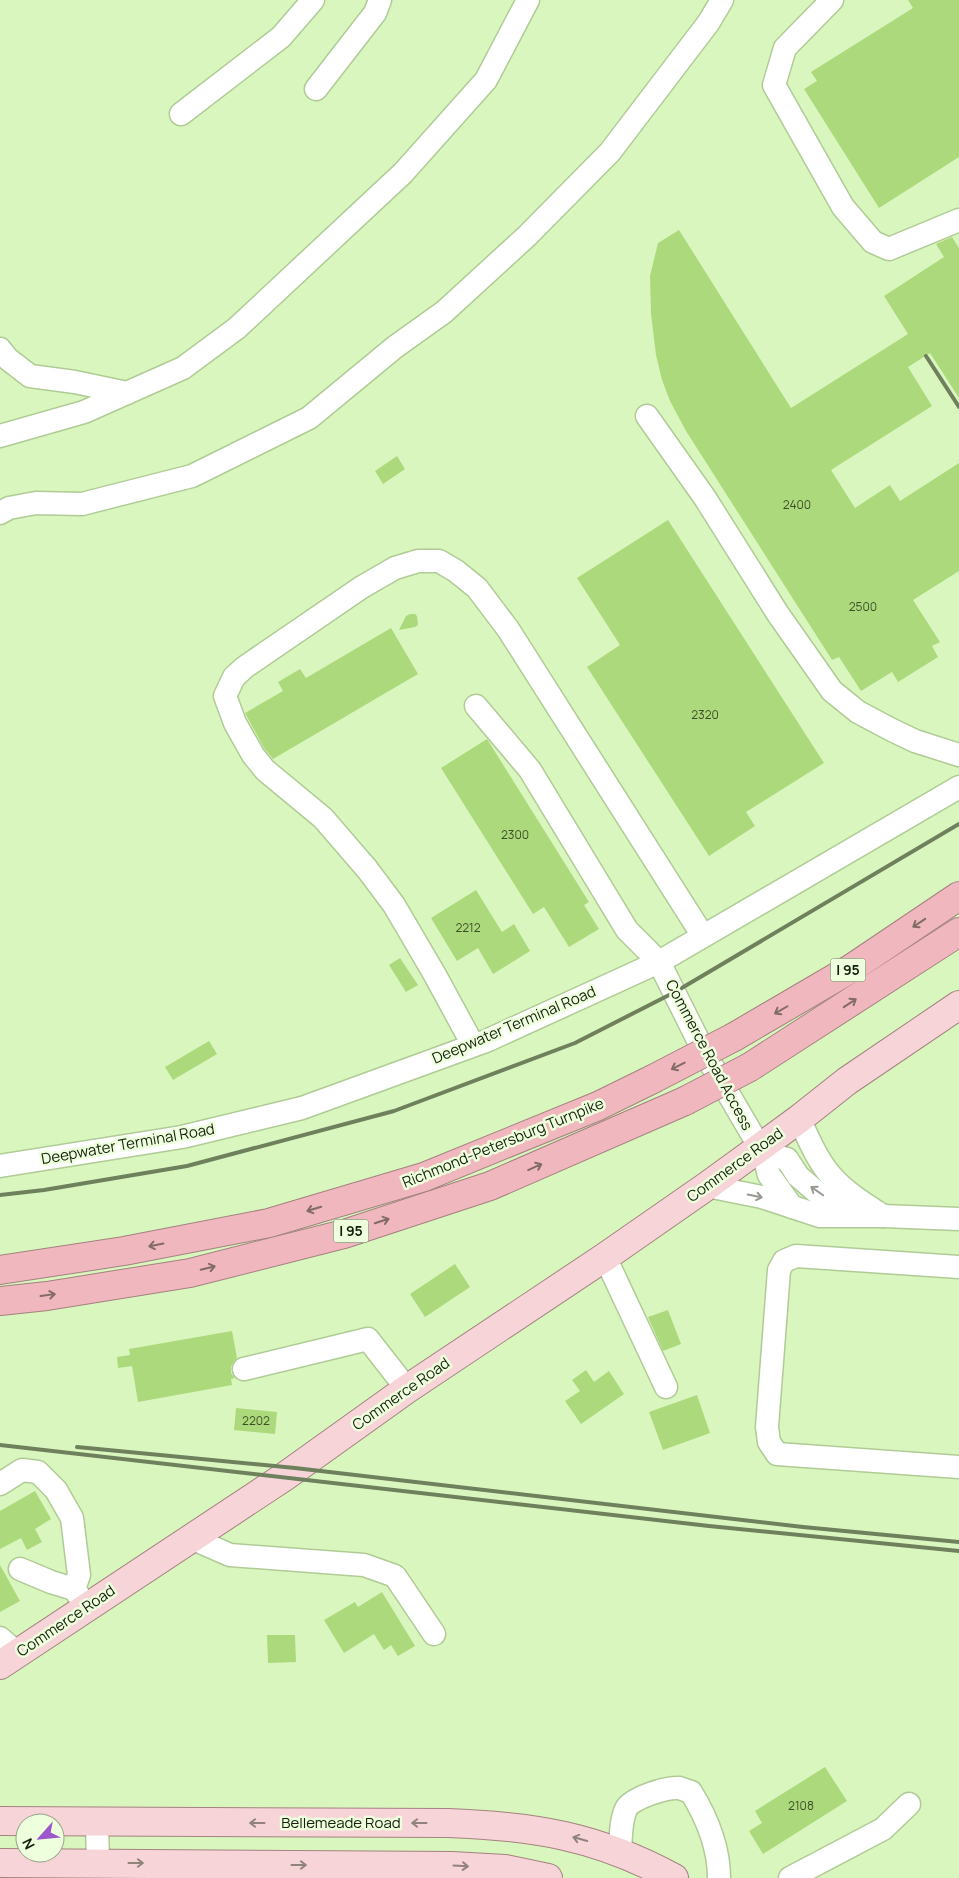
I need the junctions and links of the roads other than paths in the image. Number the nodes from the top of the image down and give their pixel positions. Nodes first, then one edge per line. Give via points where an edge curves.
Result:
1 (313, 0) edge
2 (380, 0) edge
3 (528, 0) edge
4 (722, 0) edge
5 (832, 0) edge
6 (316, 88) dead end
7 (181, 114) dead end
8 (959, 220) edge
9 (0, 349) edge
10 (127, 394) junction
11 (647, 416) dead end
12 (0, 436) edge
13 (0, 513) edge
14 (476, 706) dead end
15 (959, 755) edge
16 (959, 787) edge
17 (959, 896) edge
18 (959, 932) edge
19 (703, 936) junction
20 (659, 962) junction
21 (959, 1005) edge
22 (959, 1017) edge
23 (473, 1045) junction
24 (799, 1119) junction
25 (761, 1150) junction
26 (0, 1166) edge
27 (707, 1186) junction
28 (863, 1204) junction
29 (792, 1207) junction
30 (883, 1216) junction
31 (959, 1219) edge
32 (605, 1257) junction
33 (959, 1267) edge
34 (0, 1270) edge
35 (0, 1301) edge
36 (244, 1369) dead end
37 (666, 1387) dead end
38 (407, 1389) junction
39 (959, 1467) edge
40 (0, 1484) edge
41 (192, 1538) junction
42 (20, 1569) dead end
43 (80, 1598) junction
44 (434, 1634) dead end
45 (5, 1655) edge
46 (909, 1804) dead end
47 (0, 1821) edge
48 (97, 1822) junction
49 (620, 1853) junction
50 (0, 1862) edge
51 (98, 1863) junction
52 (548, 1878) edge
53 (674, 1878) edge
54 (719, 1878) edge
55 (790, 1878) edge

1 - 7 street via 281,37
2 - 6 street via 375,12
3 - 10 street via 486,80 403,173 237,328 183,368
4 - 13 street via 662,85 603,159 527,236 444,312 395,347 309,418 192,476 82,504 36,503
5 - 8 street via 785,48 774,85 843,207 873,242 889,248
9 - 10 street via 30,376
10 - 12 street via 84,412
11 - 15 street via 832,691 858,712 892,730 916,742
14 - 20 street, Commerce Road Access via 530,770 627,930
16 - 19 street, Deepwater Terminal Road
17 -> 34 highway, Richmond-Petersburg Turnpike / I 95, bridge via 852,968 734,1038 598,1106 424,1177 278,1220 124,1252
35 -> 18 highway, Richmond-Petersburg Turnpike / I 95, bridge via 190,1273 344,1234 490,1186 685,1101 750,1067
19 - 20 street, Deepwater Terminal Road
19 - 23 street via 508,629 477,588 439,561 418,560 395,568 245,667 234,677 225,696 235,724 265,770 323,818 394,906
20 - 23 street, Deepwater Terminal Road
20 - 25 street, Commerce Road Access via 704,1052
21 - 24 main road, Commerce Road via 847,1081
22 - 24 main road, Commerce Road via 841,1099
23 - 26 street, Deepwater Terminal Road via 302,1108 182,1137
24 - 25 main road, Commerce Road
24 - 28 street via 833,1178
25 - 27 main road, Commerce Road
28 -> 25 street via 820,1195 798,1176 787,1159
25 - 29 street, Commerce Road Access via 769,1176
27 -> 29 street via 762,1197
27 - 32 main road, Commerce Road
28 - 30 street
29 - 30 street via 820,1216
30 - 31 street
32 - 37 street
32 - 38 main road, Commerce Road
33 - 39 street via 796,1256 784,1261 779,1270 767,1427 769,1442 777,1454
36 - 38 street via 368,1339
38 - 41 main road, Commerce Road
40 - 43 street via 22,1470 38,1472 56,1490 72,1518
41 - 43 main road, Commerce Road
41 - 44 street via 230,1555 364,1564 395,1576
42 - 43 street
43 - 45 main road, Commerce Road
46 - 55 street via 883,1829
47 - 48 main road, Bellemeade Road
49 -> 48 main road, Bellemeade Road via 554,1832 500,1826
48 - 51 street
49 - 53 main road, Bellemeade Road
49 - 54 street via 626,1807 662,1790 679,1788 691,1792 704,1814 719,1864
50 - 51 main road
51 -> 52 main road via 452,1866 505,1869

